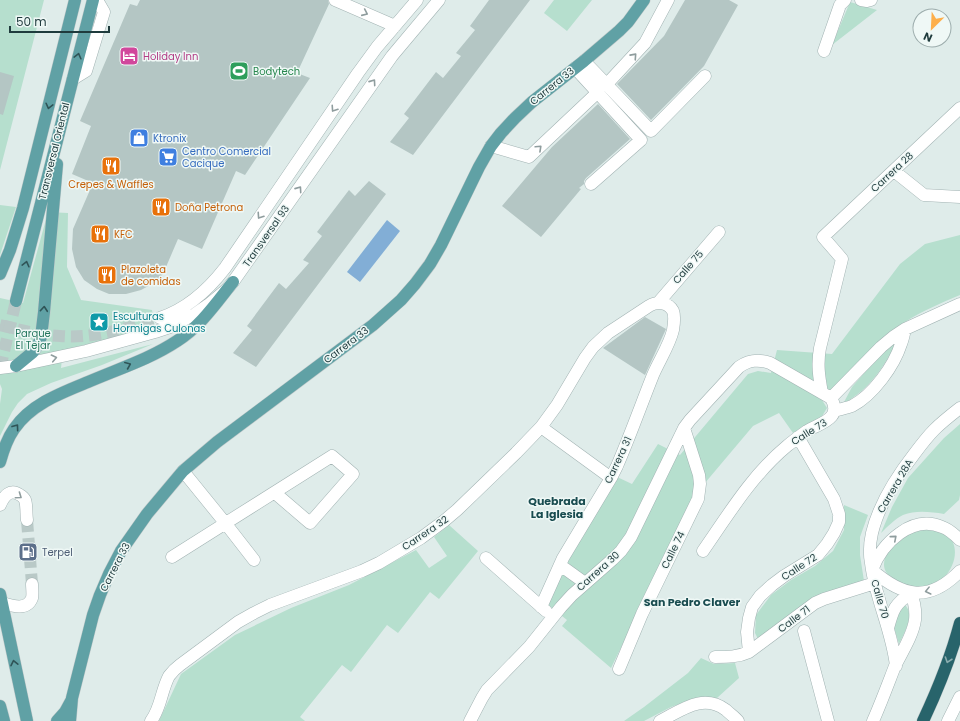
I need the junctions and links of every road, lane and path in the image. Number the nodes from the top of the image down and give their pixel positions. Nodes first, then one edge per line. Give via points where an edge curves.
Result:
1 (75, 0) edge
2 (93, 0) edge
3 (97, 0) edge
4 (335, 0) edge
5 (417, 0) edge
6 (439, 0) edge
7 (644, 0) edge
8 (668, 0) edge
9 (845, 0) edge
10 (861, 0) edge
11 (871, 0) edge
12 (395, 26) junction
13 (824, 51) dead end
14 (580, 64) junction
15 (705, 76) dead end
16 (73, 79) junction
17 (602, 88) junction
18 (960, 108) edge
19 (59, 130) junction
20 (491, 146) junction
21 (894, 171) junction
22 (591, 184) dead end
23 (960, 197) edge
24 (719, 232) dead end
25 (823, 237) joint
26 (0, 274) edge
27 (233, 282) junction
28 (16, 301) tunnel mouth
29 (960, 304) edge
30 (663, 305) junction
31 (160, 318) tunnel mouth
32 (905, 329) junction
33 (16, 366) junction
34 (0, 368) edge
35 (826, 395) junction
36 (960, 408) edge
37 (834, 411) junction
38 (541, 427) junction
39 (684, 428) junction
40 (798, 437) junction
41 (0, 462) edge
42 (193, 462) junction
43 (180, 475) junction
44 (611, 478) junction
45 (193, 483) junction
46 (275, 493) junction
47 (0, 505) edge
48 (27, 520) tunnel mouth
49 (226, 524) junction
50 (960, 540) edge
51 (703, 551) dead end
52 (172, 557) dead end
53 (486, 558) dead end
54 (254, 560) dead end
55 (560, 565) junction
56 (872, 570) junction
57 (960, 571) edge
58 (585, 583) junction
59 (875, 583) junction
60 (32, 584) tunnel mouth
61 (911, 593) junction
62 (1, 598) edge
63 (541, 607) junction
64 (553, 617) junction
65 (960, 623) edge
66 (888, 628) junction
67 (804, 631) dead end
68 (749, 652) junction
69 (716, 657) dead end
70 (896, 666) junction
71 (619, 669) dead end
72 (960, 697) edge
73 (72, 698) junction
74 (0, 706) edge
75 (4, 721) edge
76 (27, 721) edge
77 (57, 721) edge
78 (70, 721) edge
79 (151, 721) edge
80 (470, 721) edge
81 (660, 721) edge
82 (738, 721) edge
83 (828, 721) edge
84 (873, 721) edge
85 (924, 721) edge
86 (948, 721) edge

1 -> 26 main road, Transversal Oriental via 23,208
16 -> 2 main road, Transversal Oriental
3 - 16 street via 104,12 86,71
4 -> 12 street
5 - 12 street, Transversal 93
27 -> 6 street, Transversal 93 via 392,56
7 - 14 main road, Carrera 33 via 619,32
17 -> 8 street via 645,43
9 - 13 street via 840,5
10 - 11 street
12 -> 31 street, Transversal 93 via 358,73 217,278 195,299
14 - 17 street
14 - 20 main road, Carrera 33 via 532,102
15 - 17 street via 651,131
16 - 19 main road, Transversal Oriental
20 -> 17 street via 529,157
17 - 22 street via 641,140
18 - 21 street, Carrera 28
28 -> 19 main road, Transversal Oriental
33 -> 19 main road via 33,352 41,337
20 - 42 main road, Carrera 33 via 430,264 401,300 373,325
21 - 23 street via 924,194
21 - 25 street, Carrera 28
24 - 30 street, Calle 75
25 - 35 street, Calle 73 via 842,259 818,359 818,372
33 -> 27 street, Transversal 93 via 86,351 170,327 208,305
41 -> 27 main road via 14,429 30,411 61,393 138,361 178,341 205,318
29 - 32 street
30 - 38 street, Carrera 32 via 649,306 608,333 593,347
30 - 44 street, Carrera 31 via 672,311 674,316 673,331
32 - 35 street
32 - 37 street via 896,356 878,383 852,406
33 - 34 street, Transversal 93
35 - 37 street, Calle 73 via 834,403
35 - 39 street, Carrera 30 via 770,363 756,360 746,362 738,367
36 - 56 street, Carrera 28A via 923,443 885,500 872,533
37 - 40 street, Calle 73 via 825,422
38 - 44 street
38 - 79 street, Carrera 32 via 457,510 421,538 362,571 254,613 180,665 169,676
39 - 58 street, Carrera 30 via 631,537 621,551
39 - 71 street, Calle 74 via 699,475 698,499 642,614
40 - 51 street, Calle 73 via 758,475
40 - 68 street, Calle 72 via 834,500 839,522 818,555 772,585 752,607 747,632
42 - 43 main road, Carrera 33
42 - 45 street
43 - 45 street
43 - 73 main road, Carrera 33 via 121,551 93,615
44 - 55 street, Carrera 31
45 - 49 street
46 - 46 street via 332,456 353,474 310,524
46 - 49 street
47 -> 48 street via 8,494 19,494 25,500
49 - 52 street
49 - 54 street
56 -> 50 street via 874,563 894,537 912,527 927,524 940,526
53 - 63 street
55 - 58 street
55 - 63 street, Carrera 31
56 - 59 street, Calle 70
56 - 61 street via 888,583
57 -> 61 street via 940,587 923,593
58 - 64 street, Carrera 30
59 - 66 street, Calle 70
59 - 68 street, Calle 71 via 815,603
60 - 62 street via 32,597 23,606 17,607
61 - 66 street, Calle 70 via 895,607
61 - 70 street via 915,622
76 -> 62 main road
63 - 64 street
64 - 80 street, Carrera 30 via 529,647 487,690
65 -> 85 highway
66 - 70 street, Calle 70
67 - 83 street
68 - 69 street, Calle 71 via 734,657
70 - 84 street
72 - 86 street
73 - 77 main road, Carrera 33
73 - 78 main road, Carrera 33
74 - 75 main road
81 - 82 street via 703,702 725,709

